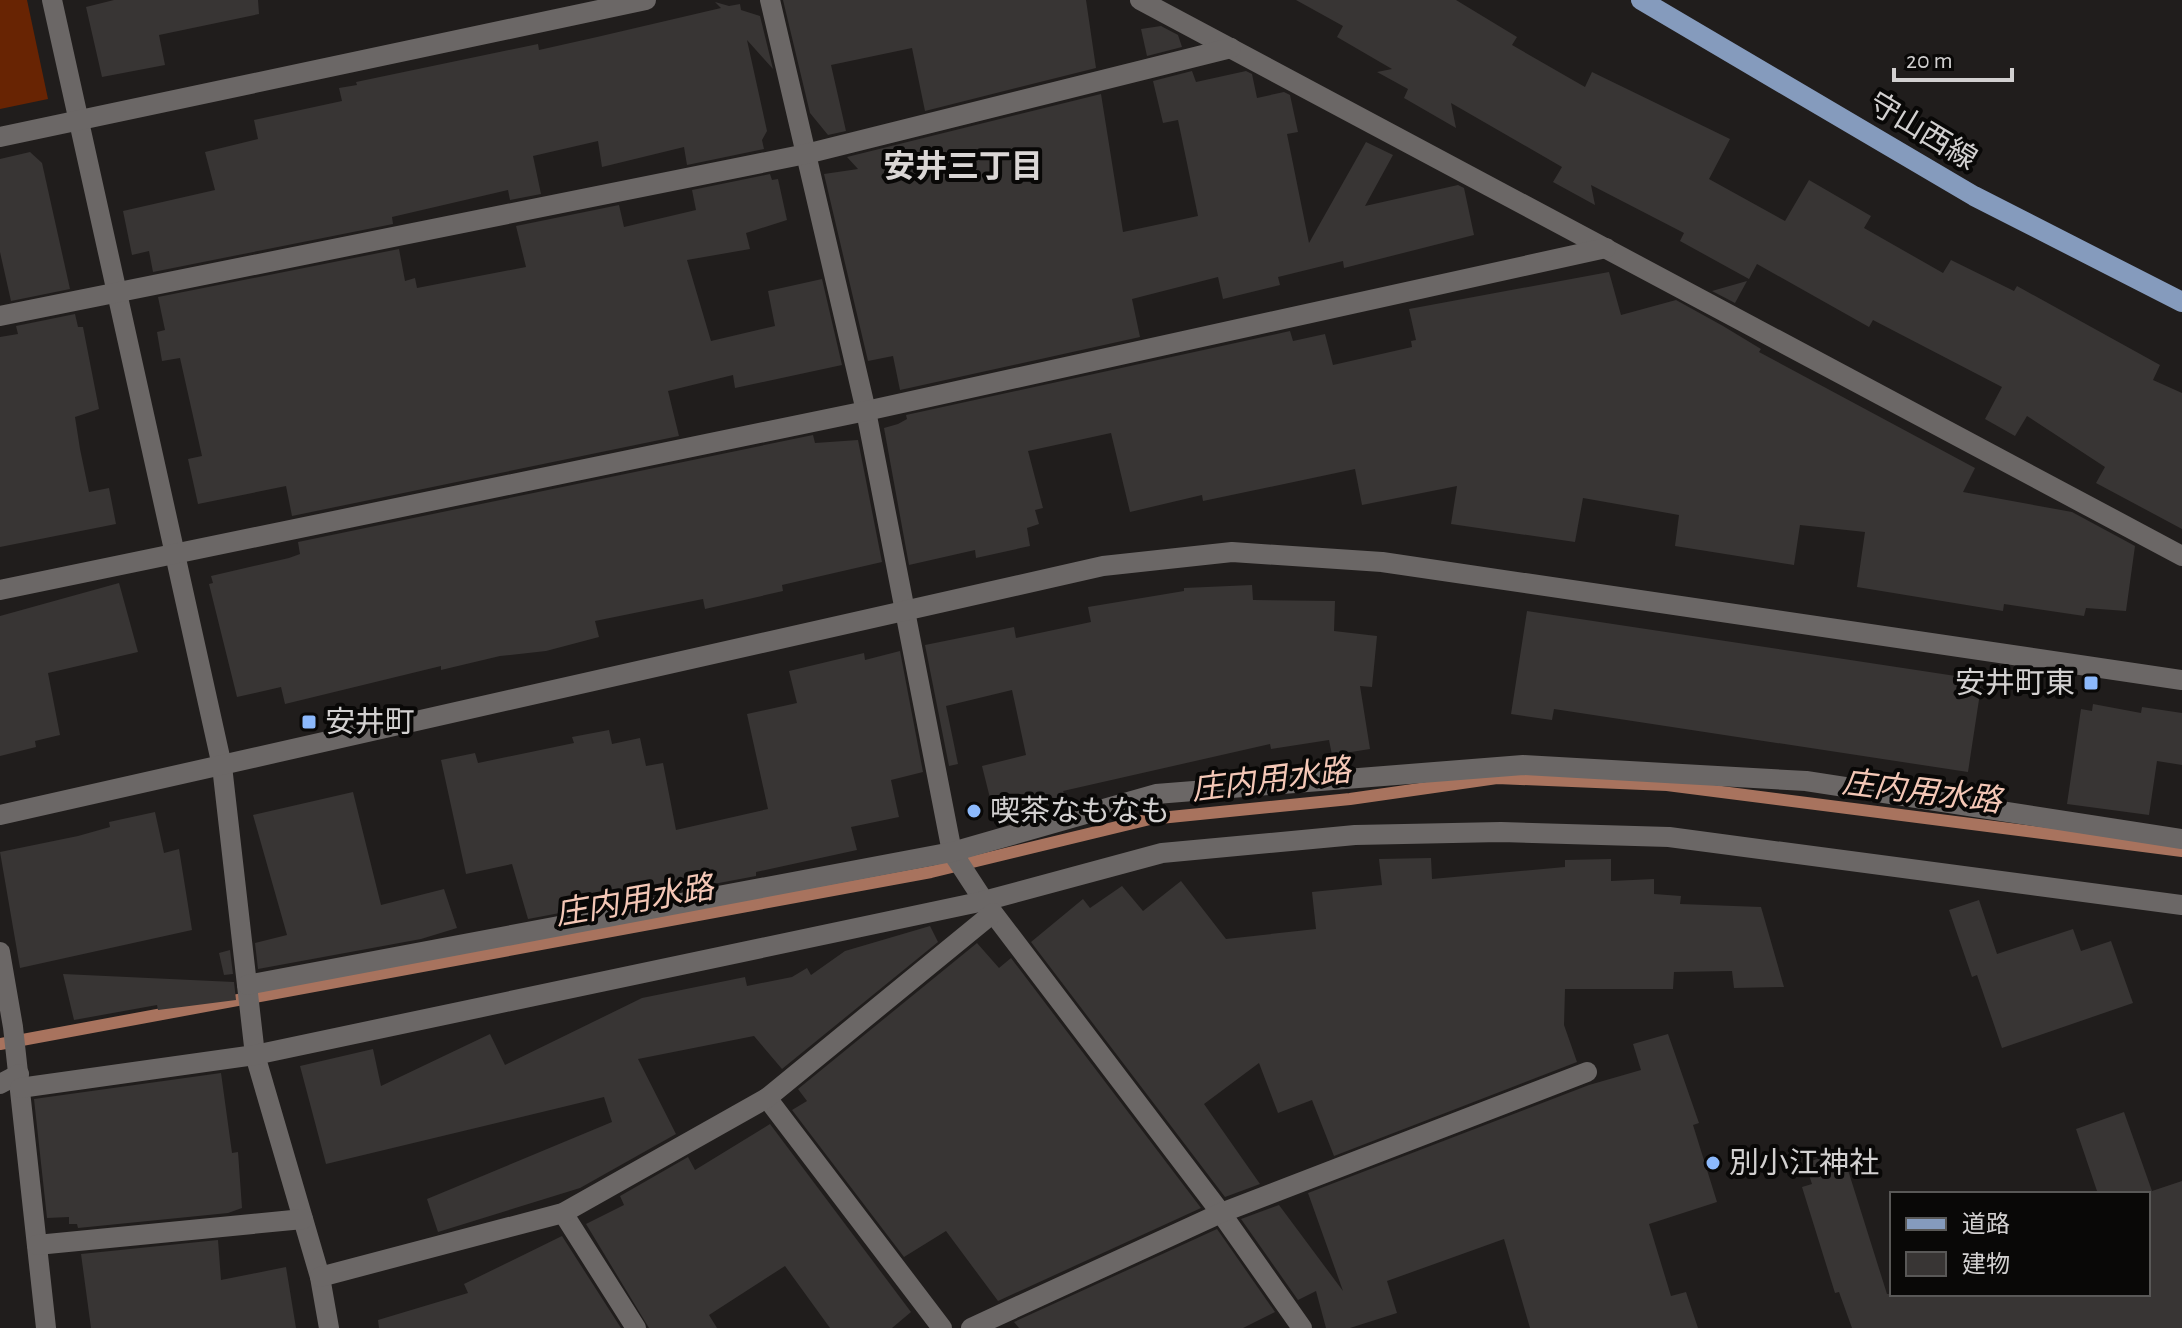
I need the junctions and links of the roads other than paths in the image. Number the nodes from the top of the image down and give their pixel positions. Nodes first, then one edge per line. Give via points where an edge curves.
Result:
1 (52, 0) edge
2 (646, 0) edge
3 (770, 0) edge
4 (1140, 0) edge
5 (1641, 0) edge
6 (573, 8) edge
7 (1231, 48) junction
8 (79, 120) junction
9 (0, 137) edge
10 (806, 154) junction
11 (1606, 248) junction
12 (117, 292) junction
13 (2182, 302) edge
14 (0, 316) edge
15 (866, 411) junction
16 (175, 555) junction
17 (2182, 556) edge
18 (0, 590) edge
19 (904, 611) junction
20 (2182, 680) edge
21 (222, 766) junction
22 (0, 815) edge
23 (2182, 839) edge
24 (952, 852) junction
25 (2182, 905) edge
26 (989, 907) junction
27 (0, 952) edge
28 (247, 985) junction
29 (6, 1029) edge
30 (255, 1055) junction
31 (1587, 1072) dead end
32 (13, 1082) edge
33 (767, 1098) junction
34 (563, 1213) junction
35 (1221, 1213) junction
36 (303, 1219) junction
37 (37, 1245) junction
38 (320, 1277) junction
39 (46, 1328) edge
40 (329, 1328) edge
41 (636, 1328) edge
42 (942, 1328) edge
43 (971, 1328) edge
44 (1302, 1328) edge

1 - 8 street
2 - 6 street
3 - 10 street
4 - 7 street
5 - 13 main road, 守山西線 via 1974,196
6 - 8 street
7 - 10 street
7 - 11 street
8 - 9 street
8 - 12 street
10 - 12 street
10 - 15 street
11 - 15 street
11 - 17 street
12 - 14 street
12 - 16 street
15 - 16 street
15 - 19 street
16 - 18 street
16 - 21 street
19 - 20 street via 1103,566 1232,552 1382,562
19 - 21 street
19 - 24 street
21 - 22 street
21 - 28 street
23 - 24 street via 1806,781 1523,765 1156,794
24 - 26 street
24 - 28 street
25 - 26 street via 1669,837 1501,832 1355,835 1162,853
26 - 30 street
26 - 33 street
26 - 35 street
27 - 29 street
28 - 30 street
29 - 32 street
30 - 32 street
30 - 36 street
31 - 35 street
32 - 37 street
33 - 34 street
33 - 42 street
34 - 38 street
34 - 41 street
35 - 43 street
35 - 44 street
36 - 37 street
36 - 38 street
37 - 39 street
38 - 40 street

